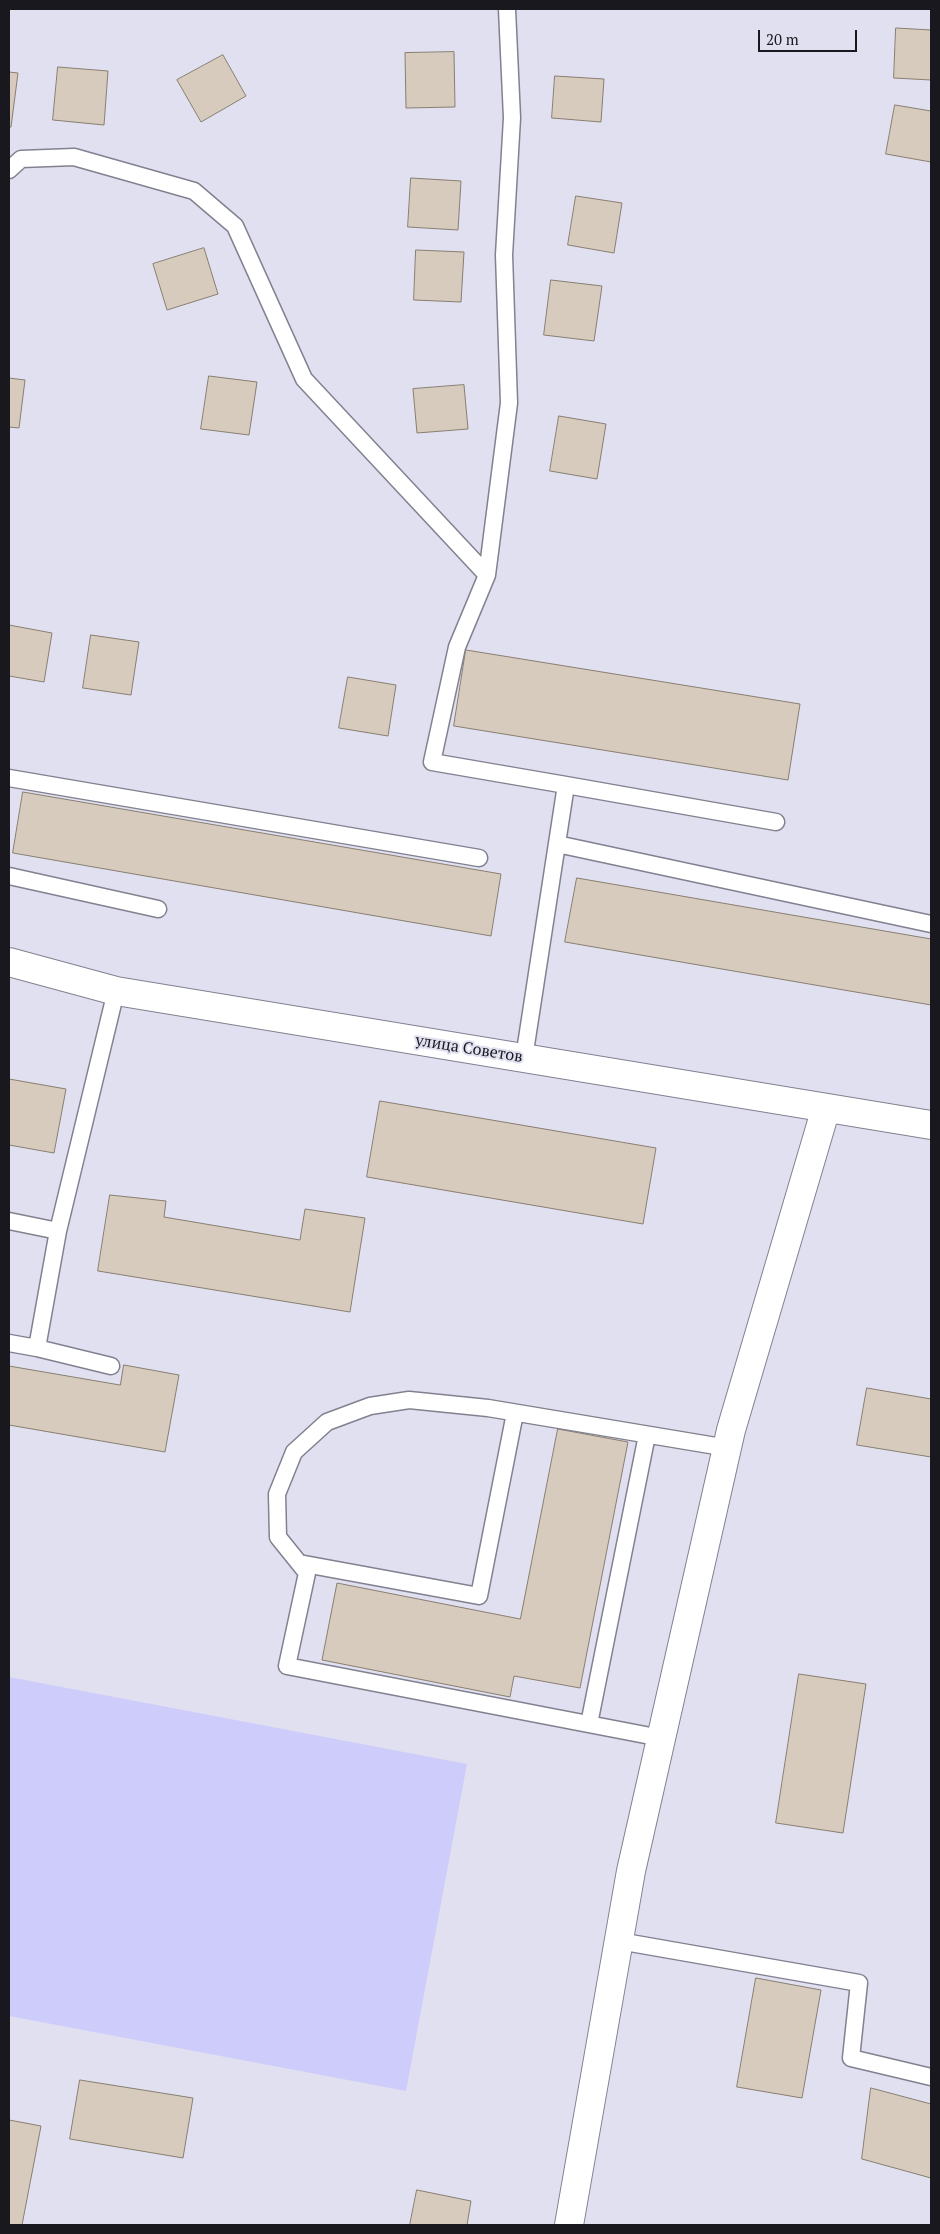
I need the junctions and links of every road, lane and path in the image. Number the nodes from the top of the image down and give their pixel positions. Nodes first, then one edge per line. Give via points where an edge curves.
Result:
1 (507, 9) edge
2 (9, 170) edge
3 (487, 575) junction
4 (9, 778) edge
5 (566, 785) junction
6 (776, 822) dead end
7 (557, 844) junction
8 (479, 858) dead end
9 (9, 876) edge
10 (158, 909) dead end
11 (931, 924) edge
12 (9, 962) edge
13 (116, 992) junction
14 (524, 1058) junction
15 (826, 1108) junction
16 (931, 1125) edge
17 (9, 1221) edge
18 (58, 1231) junction
19 (9, 1343) edge
20 (37, 1348) junction
21 (111, 1366) dead end
22 (515, 1413) junction
23 (647, 1435) junction
24 (728, 1448) junction
25 (299, 1562) junction
26 (589, 1724) junction
27 (662, 1738) junction
28 (619, 1941) junction
29 (931, 2077) edge
30 (569, 2225) edge

1 - 3 lane via 512,118 504,255 509,403
2 - 3 lane via 22,159 74,157 194,191 235,226 304,378
3 - 5 lane via 457,647 432,762
4 - 8 lane
5 - 6 lane
5 - 7 lane
7 - 11 lane
7 - 14 lane
9 - 10 lane
12 - 13 street, улица Советов
13 - 14 street, улица Советов
13 - 18 lane
14 - 15 street, улица Советов
15 - 16 street, улица Советов
15 - 24 street
17 - 18 lane
18 - 20 lane
19 - 20 lane
20 - 21 lane
22 - 23 lane
22 - 25 lane via 409,1400 370,1406 327,1422 294,1452 277,1494 278,1537
22 - 25 lane via 479,1596
23 - 24 lane
23 - 26 lane
24 - 27 street
25 - 26 lane via 307,1573 287,1666
26 - 27 lane
27 - 28 street via 631,1871
28 - 29 lane via 859,1983 851,2058
28 - 30 street

